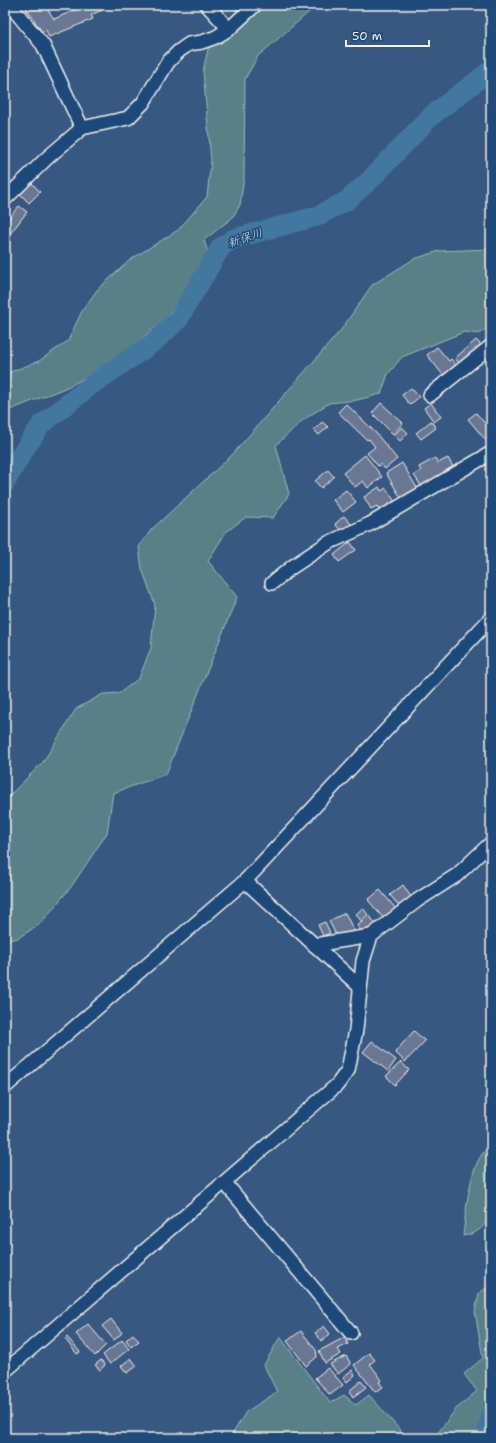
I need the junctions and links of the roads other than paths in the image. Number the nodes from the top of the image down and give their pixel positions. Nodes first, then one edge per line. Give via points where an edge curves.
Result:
1 (10, 5) edge
2 (207, 5) edge
3 (255, 5) edge
4 (229, 29) junction
5 (82, 128) junction
6 (5, 199) edge
7 (491, 346) edge
8 (430, 395) dead end
9 (491, 453) edge
10 (272, 583) dead end
11 (491, 618) edge
12 (491, 843) edge
13 (244, 881) junction
14 (371, 936) junction
15 (314, 944) junction
16 (359, 986) junction
17 (5, 1087) edge
18 (225, 1183) junction
19 (351, 1334) dead end
20 (5, 1371) edge

1 - 5 street via 43,45
2 - 4 street
3 - 4 street
4 - 5 street via 209,39 189,44 179,51 168,62 143,103 128,118
5 - 6 street
7 - 8 street
9 - 10 street via 370,524 328,543
11 - 13 street
12 - 14 street via 457,875 418,900
13 - 15 street
13 - 17 street
14 - 15 street
14 - 16 street
15 - 16 street
16 - 18 street via 356,1030 348,1070 337,1085
18 - 19 street
18 - 20 street

